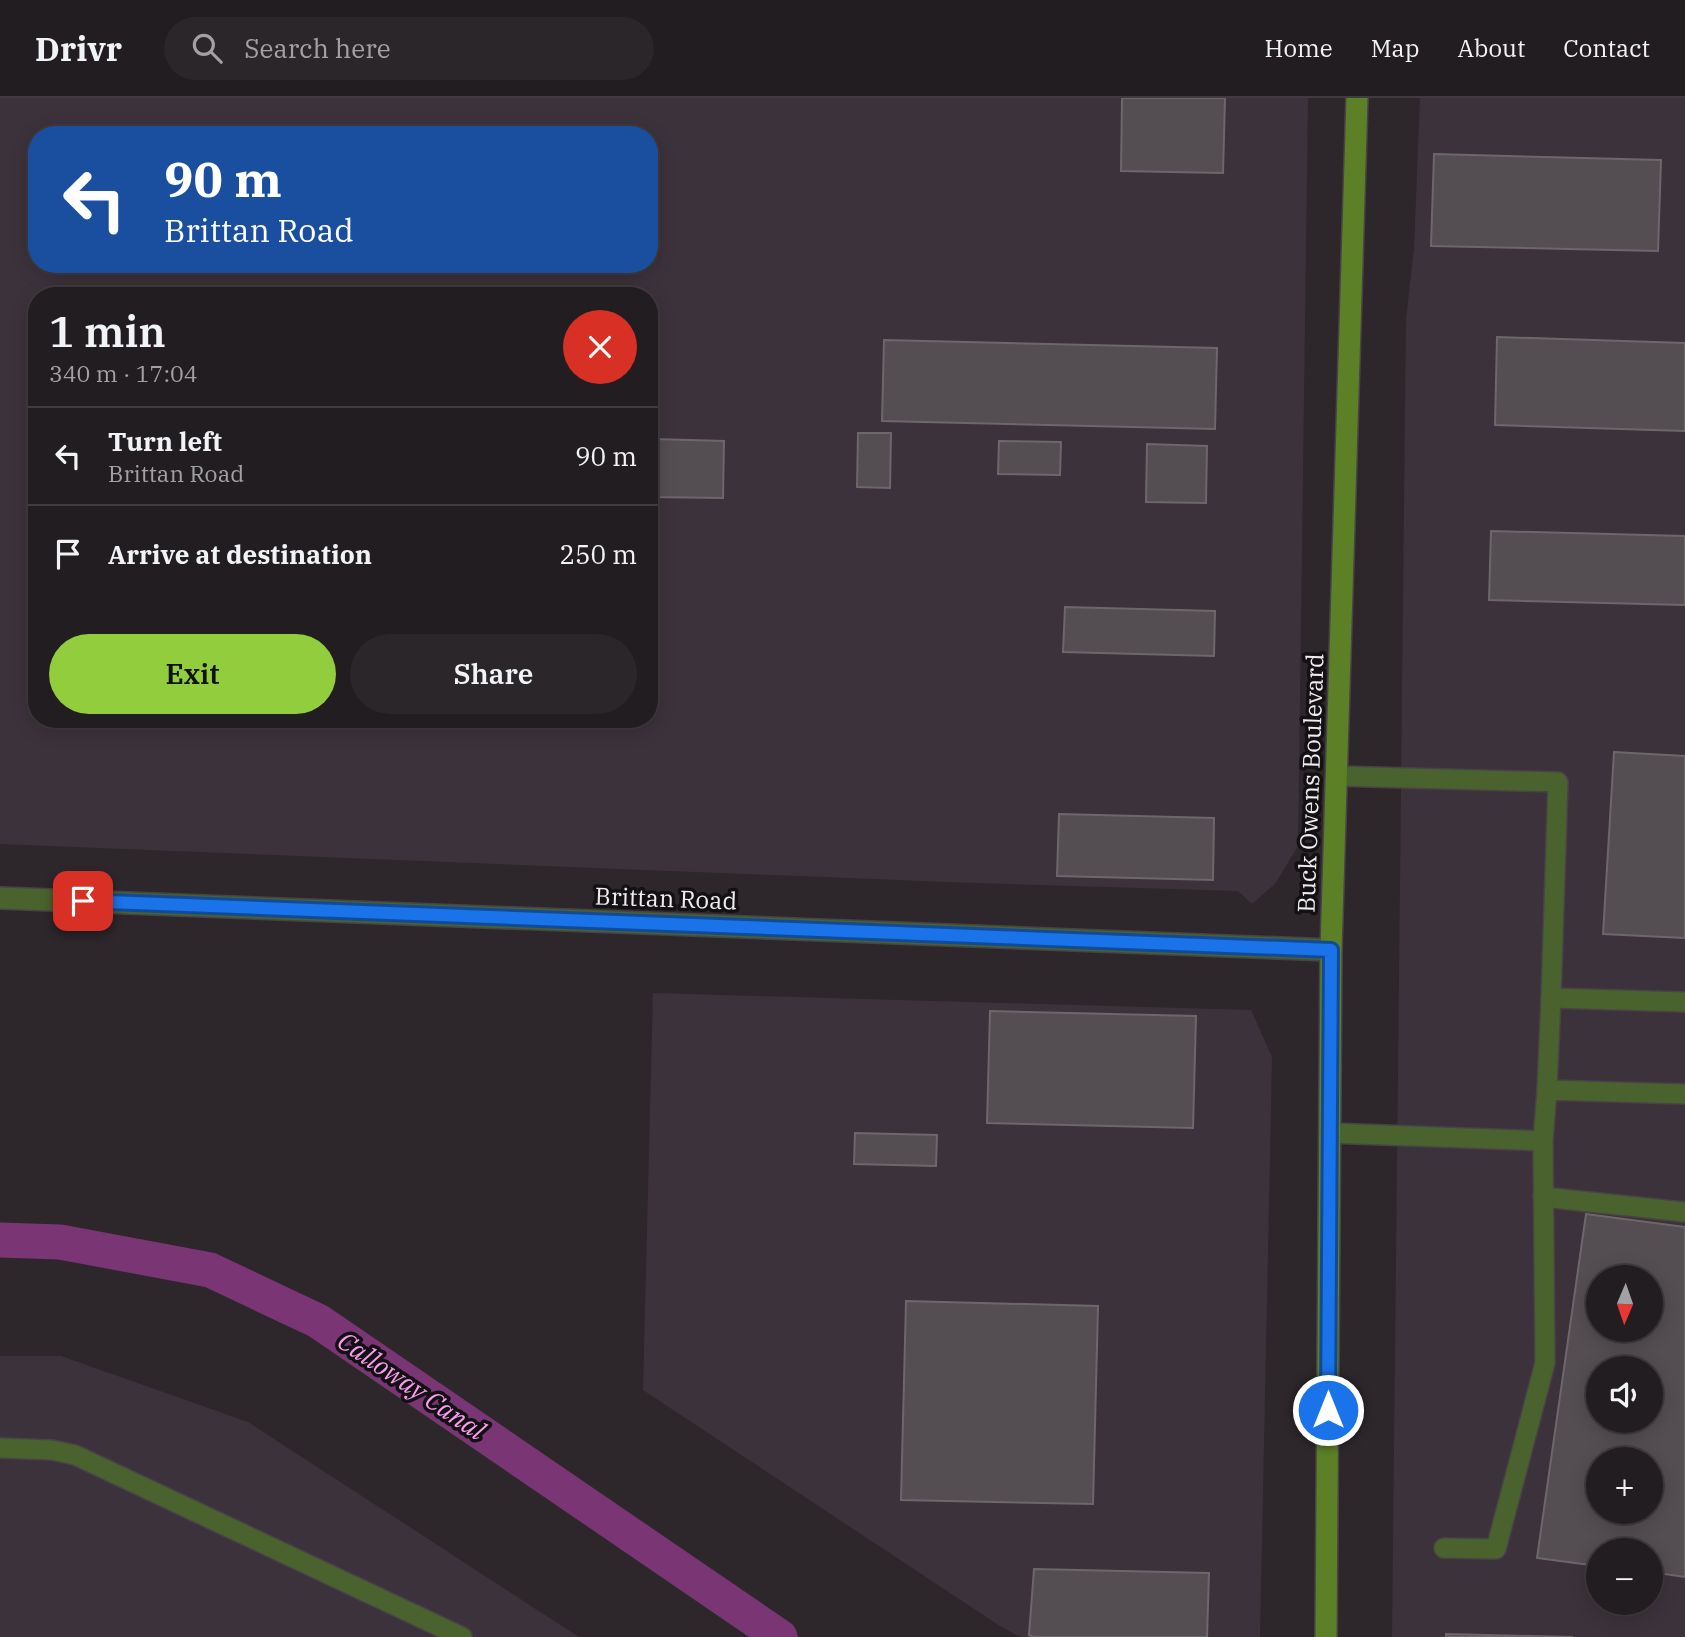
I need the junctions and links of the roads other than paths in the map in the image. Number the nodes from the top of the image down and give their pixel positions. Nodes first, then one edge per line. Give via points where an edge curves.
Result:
1 (1357, 98) edge
2 (1336, 776) junction
3 (0, 898) edge
4 (1331, 950) junction
5 (1551, 998) junction
6 (1685, 1002) edge
7 (1547, 1090) junction
8 (1685, 1094) edge
9 (1329, 1133) junction
10 (1543, 1141) junction
11 (1543, 1197) junction
12 (1685, 1212) edge
13 (0, 1448) edge
14 (1444, 1548) dead end
15 (462, 1637) edge
16 (1326, 1637) edge

1 - 2 main road, Buck Owens Boulevard
2 - 4 main road, Buck Owens Boulevard
2 - 5 lane via 1558,782
3 - 4 street, Brittan Road
4 - 9 main road, Buck Owens Boulevard
5 - 6 lane
5 - 7 lane
7 - 8 lane
7 - 10 lane
9 - 10 lane
9 - 16 main road, Buck Owens Boulevard
10 - 11 lane
11 - 12 lane
11 - 14 lane via 1545,1363 1496,1549
13 - 15 lane via 75,1455

